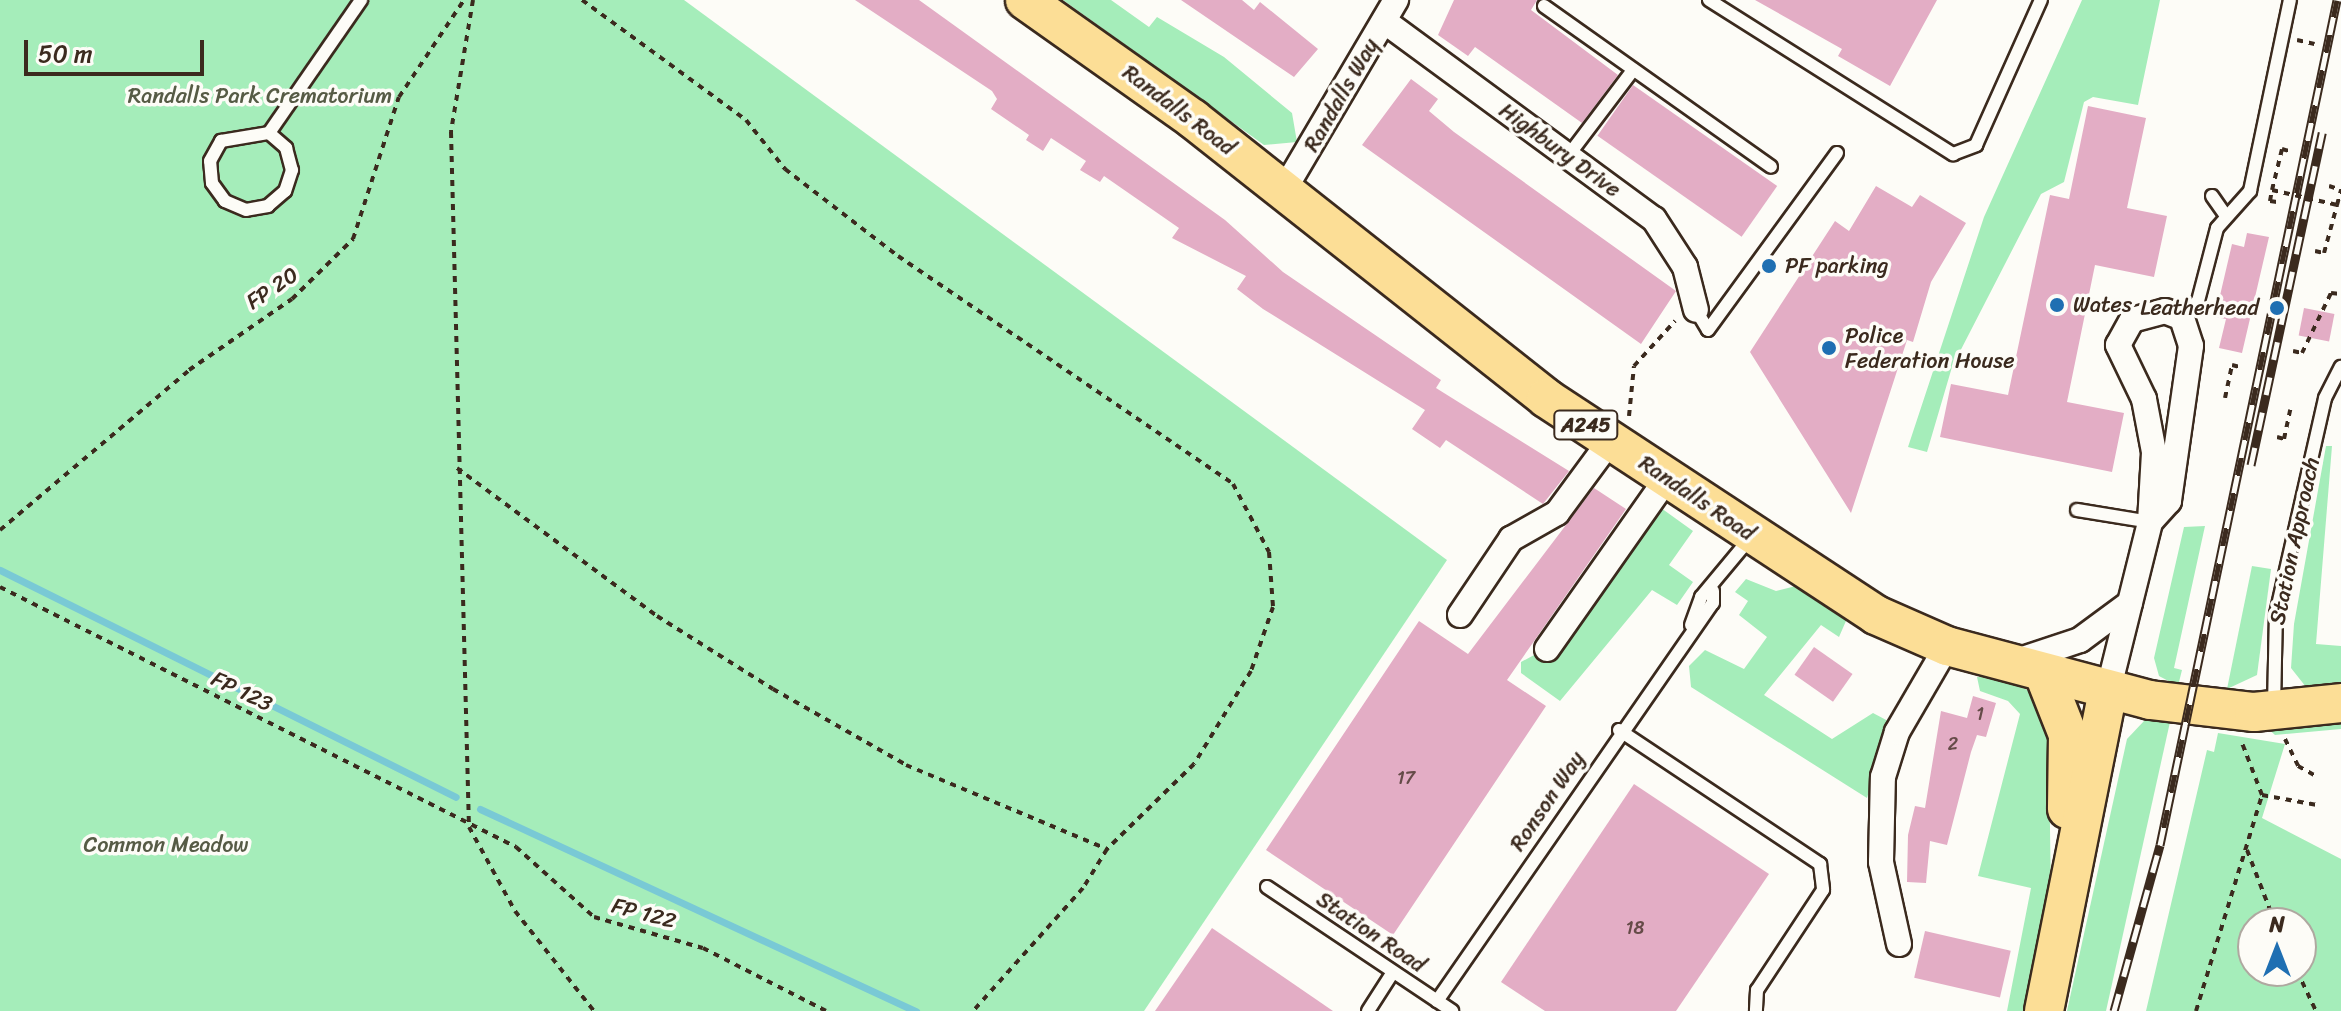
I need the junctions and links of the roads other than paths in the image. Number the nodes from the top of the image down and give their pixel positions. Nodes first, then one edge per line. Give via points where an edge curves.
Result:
1 (361, 0) edge
2 (1025, 0) edge
3 (1709, 0) edge
4 (2041, 0) edge
5 (2290, 0) edge
6 (1544, 6) dead end
7 (1390, 11) edge
8 (1633, 70) junction
9 (269, 133) junction
10 (1837, 153) dead end
11 (1568, 156) junction
12 (1771, 167) dead end
13 (1284, 190) junction
14 (2212, 196) dead end
15 (2226, 216) junction
16 (1696, 307) joint
17 (2182, 318) junction
18 (2336, 370) edge
19 (1619, 432) junction
20 (1667, 478) junction
21 (2077, 510) dead end
22 (2150, 522) junction
23 (1752, 535) junction
24 (2130, 603) junction
25 (1460, 615) dead end
26 (1947, 646) junction
27 (1547, 649) dead end
28 (2006, 663) junction
29 (2044, 674) junction
30 (2108, 691) junction
31 (2341, 703) edge
32 (2280, 724) junction
33 (1619, 730) junction
34 (1267, 887) dead end
35 (2073, 891) junction
36 (1899, 944) dead end
37 (1393, 972) junction
38 (1437, 1001) junction
39 (1368, 1011) edge
40 (1452, 1011) edge
41 (1756, 1011) edge
42 (2044, 1011) edge

1 - 9 lane
2 - 13 main road, Randalls Road / A245
3 - 4 lane via 1953,154 1976,145
5 - 15 lane via 2250,191
6 - 8 lane
7 - 11 street, Highbury Drive
7 - 13 street, Randalls Way
8 - 11 lane
8 - 12 lane
9 - 9 lane via 286,148 292,170 285,191 268,206 246,210 225,201 212,183 210,161 221,141
10 - 16 lane via 1708,330
11 - 16 street, Highbury Drive via 1673,240
13 - 19 main road, Randalls Road / A245
14 - 15 lane
15 - 17 lane via 2198,301
17 - 22 street via 2191,346 2178,461 2169,501
17 - 22 street via 2147,313 2122,330 2118,345 2152,426
18 - 32 lane, Station Approach via 2276,614
19 - 20 main road, Randalls Road / A245
19 - 25 street via 1557,513 1511,539
20 - 23 main road, Randalls Road / A245
20 - 27 street
21 - 22 lane
22 - 24 street
23 - 26 main road, Randalls Road / A245 via 1876,615
23 - 33 lane, Ronson Way via 1713,591 1713,603 1691,625
24 - 28 street via 2068,646
24 - 30 street
26 - 28 main road, Randalls Road / A245
26 - 36 street via 1897,732 1883,777 1881,862
28 - 29 main road, Randalls Road / A245
29 - 30 main road, Randalls Road / A245
29 - 35 main road via 2068,735
30 - 32 main road, Randalls Road / A245 via 2235,711
30 - 35 main road
31 - 32 main road, Randalls Road / A245
33 - 38 lane, Ronson Way
33 - 41 lane via 1820,864 1823,890 1757,990
34 - 37 lane, Station Road
35 - 42 main road
37 - 38 lane, Station Road
37 - 39 lane
38 - 40 lane, Station Road

